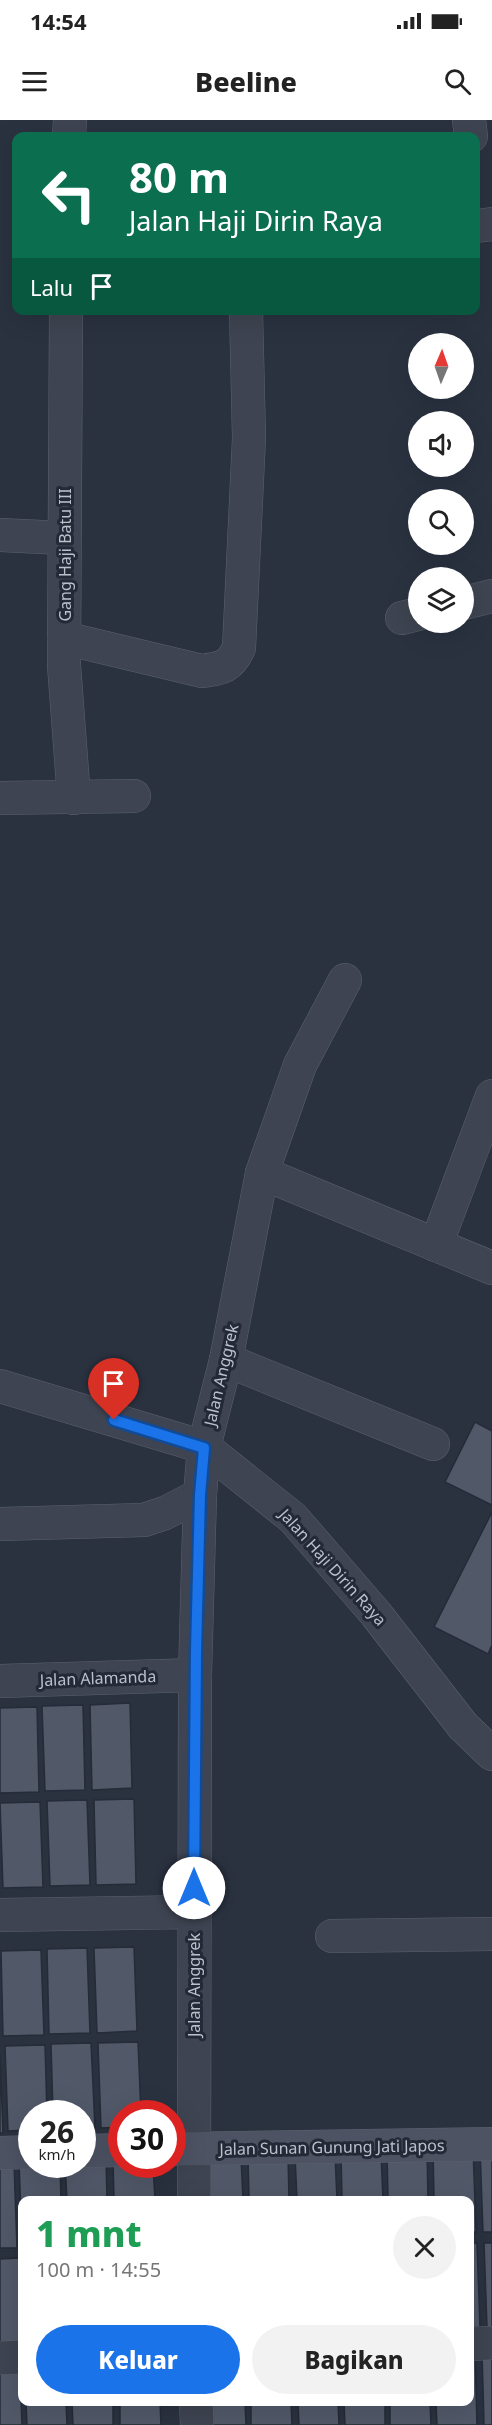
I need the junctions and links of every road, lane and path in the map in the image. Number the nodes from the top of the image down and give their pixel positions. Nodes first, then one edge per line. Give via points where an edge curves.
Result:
1 (66, 315) edge
2 (246, 315) edge
3 (0, 535) edge
4 (63, 538) junction
5 (492, 596) edge
6 (474, 600) edge
7 (64, 638) junction
8 (134, 796) dead end
9 (0, 798) edge
10 (74, 798) junction
11 (345, 981) dead end
12 (492, 1096) edge
13 (262, 1173) junction
14 (436, 1245) junction
15 (492, 1268) edge
16 (226, 1360) junction
17 (0, 1386) edge
18 (433, 1444) dead end
19 (204, 1448) junction
20 (200, 1495) junction
21 (0, 1524) edge
22 (195, 1675) junction
23 (0, 1681) edge
24 (492, 1754) edge
25 (194, 1912) junction
26 (0, 1915) edge
27 (492, 1934) edge
28 (332, 1936) dead end
29 (185, 2100) edge
30 (492, 2144) edge
31 (186, 2149) edge
32 (18, 2152) edge
33 (0, 2153) edge
34 (186, 2162) edge
35 (194, 2196) edge
36 (492, 2343) edge
37 (474, 2344) edge
38 (18, 2357) edge
39 (0, 2358) edge
40 (196, 2406) edge
41 (197, 2425) edge

1 - 4 street, Gang Haji Batu III
2 - 7 street via 249,450 239,648 234,659 222,669 202,671
3 - 4 street
4 - 7 street, Gang Haji Batu III
5 - 6 street
7 - 10 street, Gang Haji Batu III
8 - 10 street
9 - 10 street
11 - 13 street, Jalan Anggrek via 300,1065
12 - 14 street
13 - 14 street
13 - 16 street, Jalan Anggrek
14 - 15 street
16 - 18 street
16 - 19 street, Jalan Anggrek
17 - 19 street, Jalan Haji Dirin Raya
19 - 20 street, Jalan Anggrek
19 - 24 street, Jalan Haji Dirin Raya via 293,1518 376,1614 463,1726
20 - 21 street via 144,1520
20 - 22 street, Jalan Anggrek
22 - 23 street, Jalan Alamanda
22 - 25 street, Jalan Anggrek
25 - 26 street
25 - 29 street, Jalan Anggrek
27 - 28 street
30 - 31 street, Jalan Sunan Gunung Jati Japos
32 - 33 street
34 - 35 street, Jalan Anggrek
36 - 37 street
38 - 39 street
40 - 41 street

